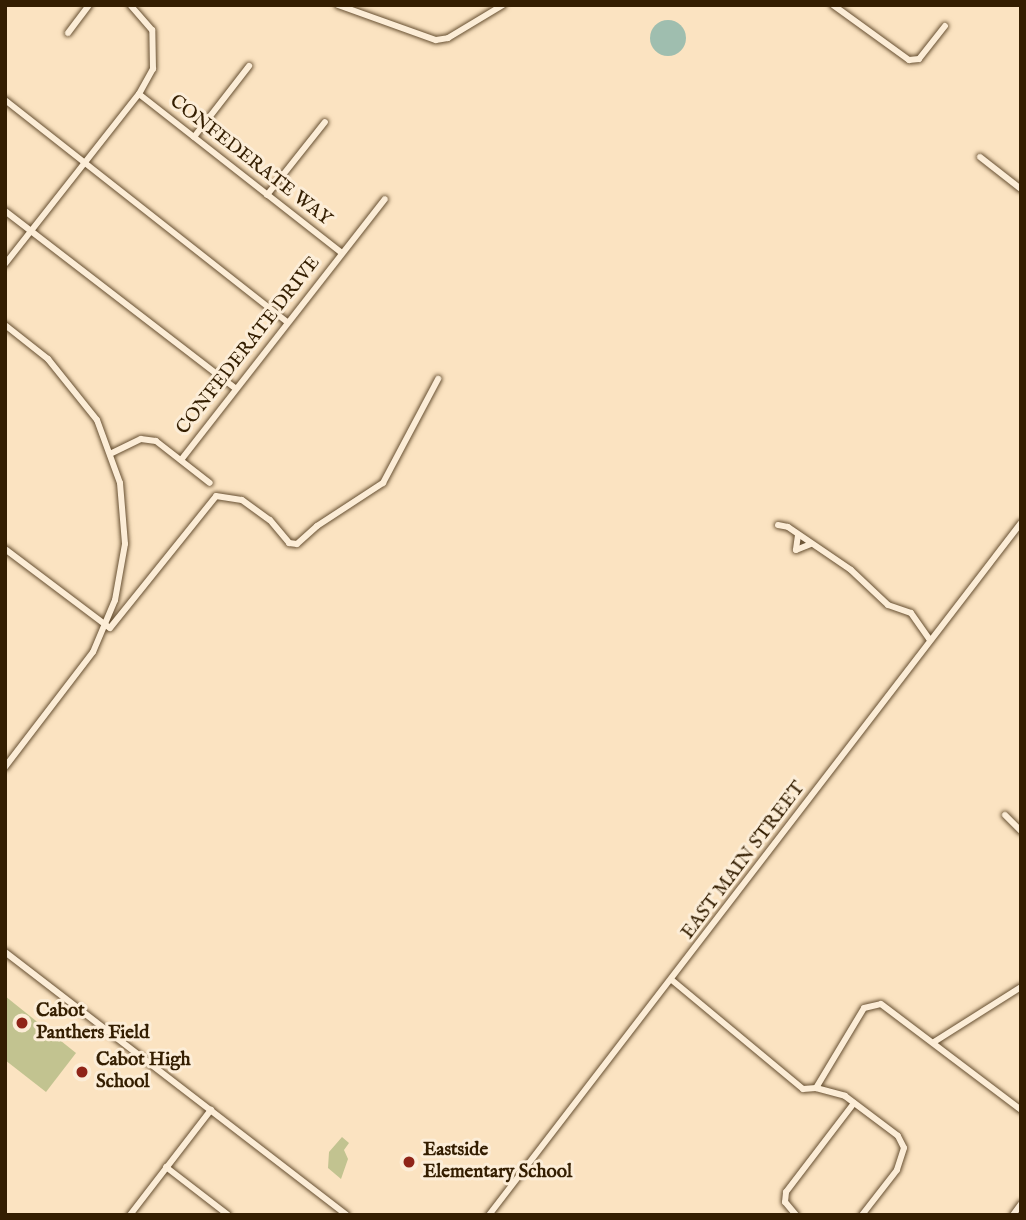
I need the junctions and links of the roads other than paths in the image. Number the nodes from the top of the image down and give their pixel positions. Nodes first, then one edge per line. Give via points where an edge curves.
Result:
1 (89, 5) edge
2 (130, 5) edge
3 (338, 5) edge
4 (503, 5) edge
5 (833, 5) edge
6 (945, 26) dead end
7 (68, 33) dead end
8 (249, 66) dead end
9 (139, 94) junction
10 (5, 100) edge
11 (324, 122) dead end
12 (194, 137) junction
13 (979, 157) dead end
14 (83, 162) junction
15 (1021, 189) edge
16 (267, 195) junction
17 (385, 199) dead end
18 (5, 211) edge
19 (30, 231) junction
20 (342, 253) junction
21 (5, 264) edge
22 (287, 322) junction
23 (5, 325) edge
24 (438, 379) dead end
25 (235, 388) junction
26 (112, 453) junction
27 (181, 460) junction
28 (211, 483) dead end
29 (1021, 523) edge
30 (778, 525) dead end
31 (798, 535) junction
32 (811, 544) junction
33 (5, 549) edge
34 (106, 628) junction
35 (930, 640) junction
36 (5, 767) edge
37 (1005, 815) dead end
38 (1021, 831) edge
39 (5, 952) edge
40 (673, 981) junction
41 (1021, 987) edge
42 (934, 1042) junction
43 (816, 1088) junction
44 (854, 1103) junction
45 (211, 1110) junction
46 (1021, 1110) edge
47 (166, 1167) junction
48 (1021, 1205) edge
49 (130, 1215) edge
50 (228, 1215) edge
51 (347, 1215) edge
52 (489, 1215) edge
53 (796, 1215) edge
54 (862, 1215) edge
55 (1013, 1215) edge

1 - 7 street
2 - 9 street via 152,30 155,49 153,68
3 - 4 street via 436,40 448,38
5 - 6 street via 909,61 919,58
8 - 12 street
9 - 12 street, CONFEDERATE WAY
9 - 14 street
10 - 14 street
11 - 16 street
12 - 16 street, CONFEDERATE WAY
13 - 15 street
14 - 19 street
14 - 22 street
16 - 20 street, CONFEDERATE WAY
17 - 20 street, CONFEDERATE DRIVE
18 - 19 street
19 - 21 street
19 - 25 street
20 - 22 street, CONFEDERATE DRIVE
22 - 25 street, CONFEDERATE DRIVE
23 - 26 street via 75,388
24 - 34 street via 383,483 297,544 289,543 270,520 242,500 216,496 123,616
25 - 27 street, CONFEDERATE DRIVE
26 - 27 street via 149,439
26 - 34 street via 123,504 125,544
27 - 28 street
29 - 35 street, EAST MAIN STREET
30 - 31 street
31 - 32 street
31 - 32 street via 796,550
32 - 35 street via 851,570 888,605 911,613
33 - 34 street
34 - 36 street via 76,677
35 - 40 street, EAST MAIN STREET
37 - 38 street
39 - 45 street
40 - 43 street via 803,1089
40 - 52 street, EAST MAIN STREET
41 - 42 street
42 - 43 street via 881,1004 872,1004 859,1015
42 - 46 street
43 - 44 street
44 - 53 street via 786,1192 785,1202
44 - 54 street via 898,1136 904,1148 897,1170
45 - 47 street
45 - 51 street
47 - 49 street
47 - 50 street
48 - 55 street

